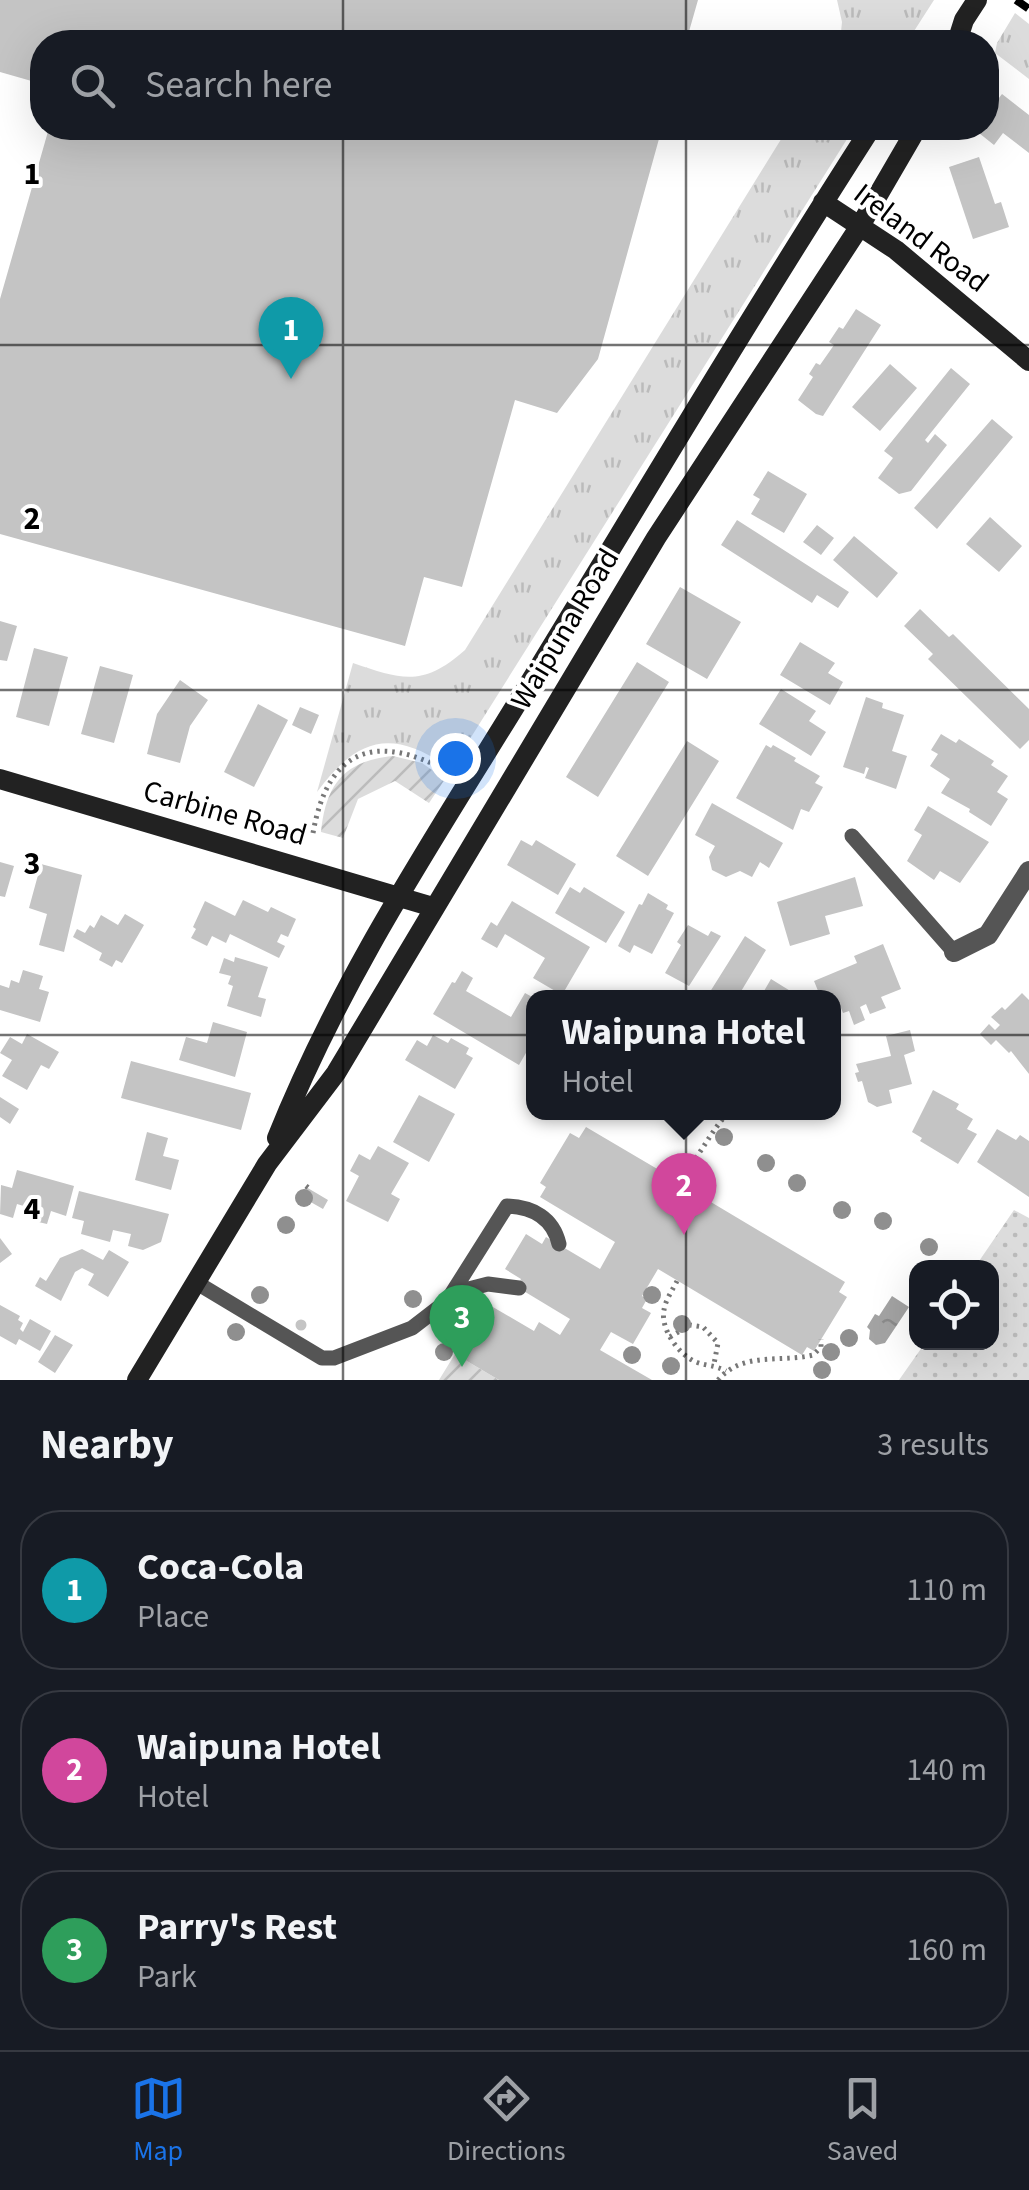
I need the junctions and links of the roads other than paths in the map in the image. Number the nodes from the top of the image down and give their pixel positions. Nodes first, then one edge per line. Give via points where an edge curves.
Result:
1 (976, 0) edge
2 (964, 20) junction
3 (952, 30) edge
4 (961, 30) edge
5 (864, 140) edge
6 (910, 140) edge
7 (823, 202) junction
8 (860, 226) junction
9 (1029, 361) edge
10 (612, 548) junction
11 (638, 566) junction
12 (0, 779) edge
13 (852, 836) dead end
14 (1029, 872) edge
15 (398, 896) junction
16 (433, 907) junction
17 (954, 952) joint
18 (268, 1164) junction
19 (559, 1244) dead end
20 (197, 1282) junction
21 (519, 1288) dead end
22 (453, 1293) junction
23 (137, 1380) edge

1 - 2 main road
2 - 3 main road
2 - 4 main road
5 - 7 main road, Waipuna Road
6 - 8 main road, Waipuna Road
7 - 8 main road, Ireland Road
7 - 10 main road, Waipuna Road
8 - 9 main road, Ireland Road
8 - 11 main road, Waipuna Road
10 - 11 main road
10 - 15 main road, Waipuna Road
11 - 16 main road, Waipuna Road
12 - 15 main road, Carbine Road
13 - 17 lane
14 - 17 street via 988,935
15 - 16 main road, Carbine Road
15 - 18 main road, Waipuna Road via 308,1062
16 - 18 main road, Waipuna Road via 336,1073
18 - 20 main road, Waipuna Road
19 - 22 lane via 547,1220 507,1206
20 - 22 lane via 322,1358 412,1328
20 - 23 main road, Waipuna Road
21 - 22 lane via 488,1284

